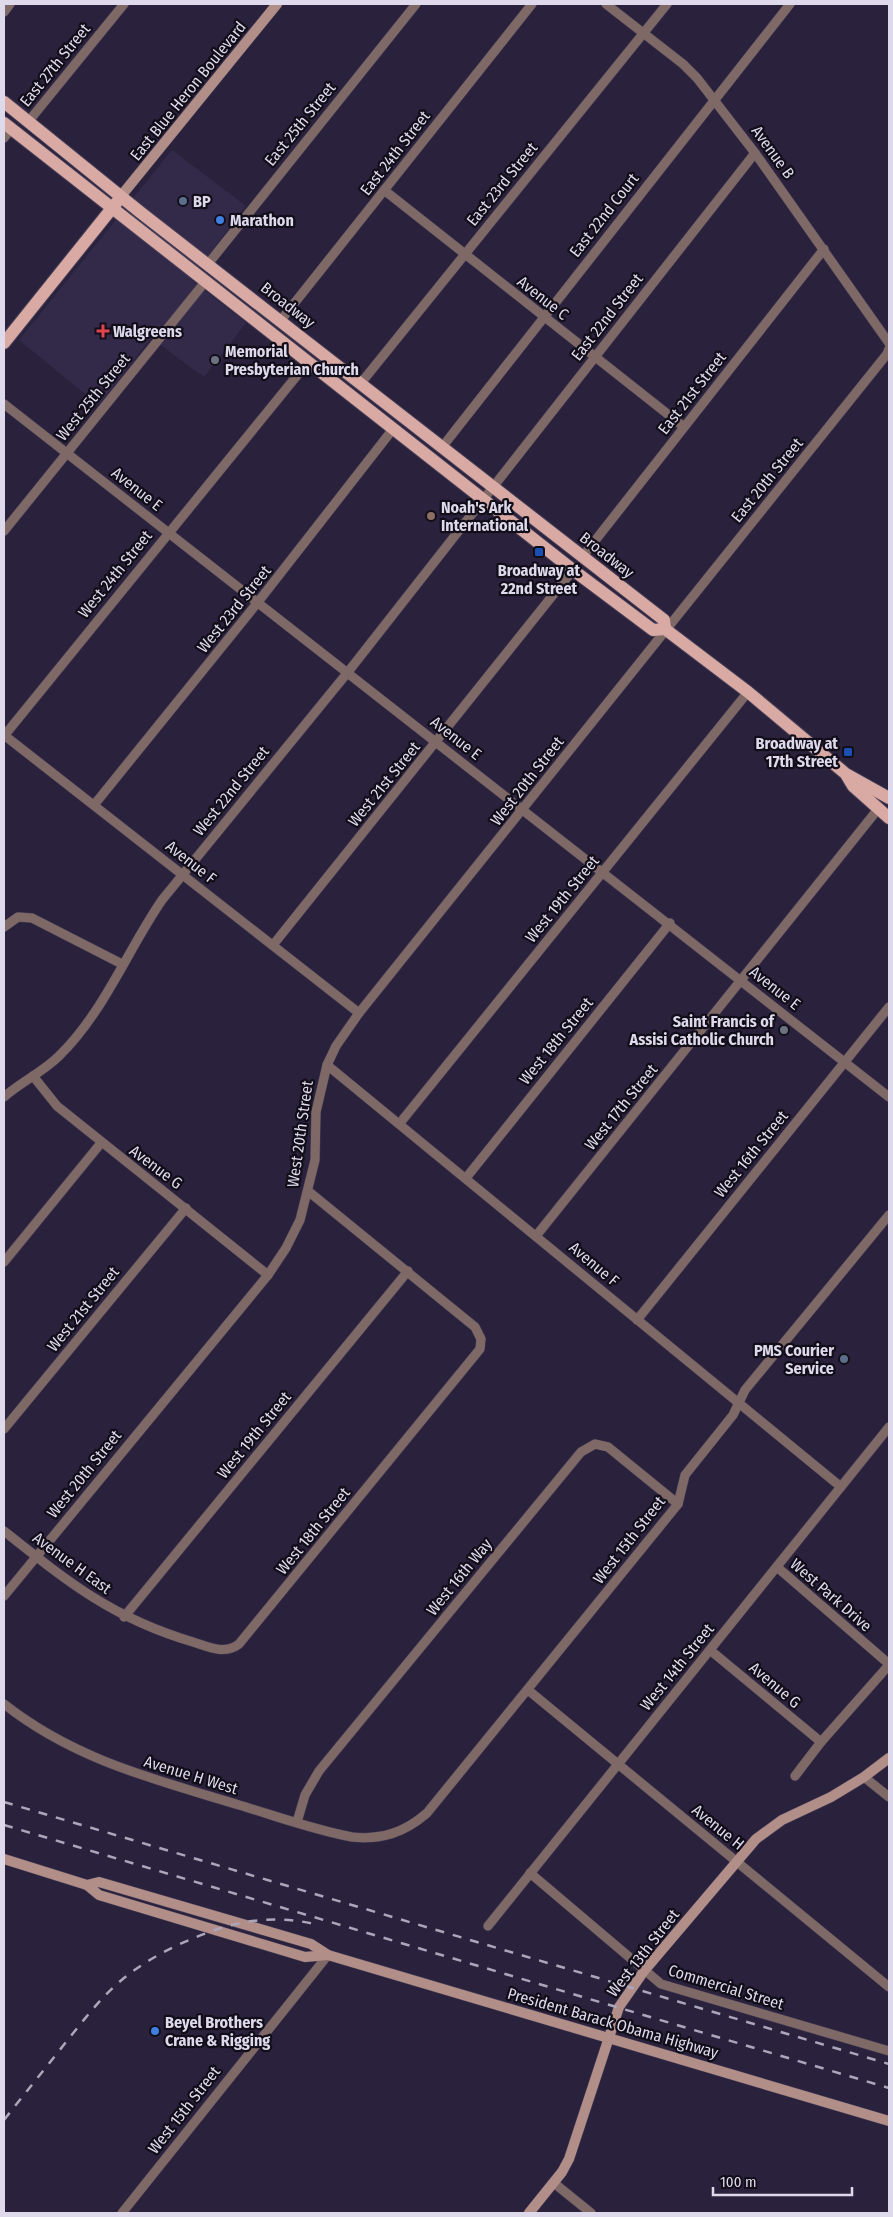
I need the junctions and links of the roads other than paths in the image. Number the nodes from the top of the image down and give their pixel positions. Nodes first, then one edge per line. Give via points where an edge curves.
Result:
1 (10, 4) edge
2 (124, 4) edge
3 (277, 4) edge
4 (416, 4) edge
5 (532, 4) edge
6 (606, 4) edge
7 (667, 4) edge
8 (790, 4) edge
9 (4, 12) edge
10 (643, 33) junction
11 (714, 100) junction
12 (4, 102) edge
13 (28, 122) junction
14 (6, 130) edge
15 (755, 153) junction
16 (384, 190) junction
17 (122, 196) junction
18 (112, 208) junction
19 (824, 249) junction
20 (464, 254) junction
21 (208, 264) junction
22 (205, 282) junction
23 (543, 317) junction
24 (281, 320) junction
25 (4, 343) edge
26 (889, 343) edge
27 (889, 348) edge
28 (594, 357) junction
29 (308, 362) junction
30 (362, 383) junction
31 (4, 404) edge
32 (684, 427) junction
33 (393, 429) junction
34 (443, 446) junction
35 (67, 454) junction
36 (493, 486) junction
37 (482, 499) junction
38 (4, 532) edge
39 (169, 532) junction
40 (583, 556) junction
41 (573, 570) junction
42 (258, 602) junction
43 (665, 629) junction
44 (348, 672) junction
45 (748, 692) junction
46 (4, 736) edge
47 (437, 742) junction
48 (846, 774) junction
49 (889, 798) edge
50 (94, 805) junction
51 (878, 809) junction
52 (524, 810) junction
53 (889, 818) edge
54 (603, 872) junction
55 (182, 874) junction
56 (670, 923) junction
57 (4, 927) edge
58 (273, 945) junction
59 (122, 964) junction
60 (742, 981) junction
61 (889, 1007) edge
62 (359, 1013) junction
63 (845, 1062) junction
64 (327, 1065) junction
65 (33, 1076) junction
66 (4, 1097) edge
67 (889, 1097) edge
68 (400, 1123) junction
69 (101, 1143) junction
70 (466, 1178) junction
71 (308, 1191) junction
72 (186, 1208) junction
73 (889, 1215) edge
74 (536, 1236) junction
75 (4, 1262) edge
76 (408, 1272) junction
77 (268, 1275) junction
78 (637, 1320) junction
79 (739, 1402) junction
80 (889, 1428) edge
81 (4, 1429) edge
82 (841, 1487) junction
83 (678, 1504) junction
84 (4, 1531) edge
85 (36, 1556) junction
86 (777, 1567) junction
87 (4, 1596) edge
88 (124, 1617) junction
89 (710, 1650) junction
90 (889, 1665) edge
91 (528, 1690) junction
92 (4, 1704) edge
93 (821, 1742) junction
94 (889, 1758) edge
95 (617, 1765) junction
96 (795, 1776) dead end
97 (864, 1777) junction
98 (889, 1797) edge
99 (297, 1822) junction
100 (384, 1837) joint
101 (4, 1858) edge
102 (736, 1861) junction
103 (530, 1873) junction
104 (87, 1885) junction
105 (488, 1926) dead end
106 (328, 1955) junction
107 (644, 1972) junction
108 (889, 1987) edge
109 (610, 2038) junction
110 (889, 2050) edge
111 (889, 2121) edge
112 (554, 2183) junction
113 (122, 2213) edge
114 (529, 2213) edge
115 (591, 2213) edge

1 - 9 street
2 - 13 street, East 27th Street
3 - 17 main road, East Blue Heron Boulevard
4 - 21 street, East 25th Street
5 - 16 street, East 24th Street
6 - 10 street, Avenue B
7 - 10 street, East 23rd Street
8 - 11 street, East 22nd Court
10 - 11 street, Avenue B via 683,64
10 - 20 street, East 23rd Street
11 - 15 street, Avenue B
11 - 23 street, East 22nd Court
12 - 13 main road, Broadway
13 - 17 main road, Broadway
14 - 18 main road, Broadway
15 - 19 street, Avenue B
15 - 28 street, East 22nd Street
16 - 20 street, Avenue C
16 - 24 street, East 24th Street
17 - 18 main road
17 - 21 main road, Broadway
18 - 22 main road, Broadway
18 - 25 main road
19 - 26 street, Avenue B
19 - 32 street, East 21st Street
20 - 23 street, Avenue C
20 - 30 street, East 23rd Street
21 - 24 main road, Broadway
22 - 29 main road, Broadway
22 - 35 street, West 25th Street
23 - 28 street, Avenue C
23 - 34 street, East 22nd Court
24 - 30 main road, Broadway
27 - 43 street, East 20th Street via 875,370
28 - 32 street, Avenue C
28 - 36 street, East 22nd Street
29 - 33 main road, Broadway
29 - 39 street, West 24th Street
30 - 34 main road, Broadway
31 - 35 street, Avenue E
32 - 40 street, East 21st Street
33 - 37 main road, Broadway
33 - 42 street, West 23rd Street
34 - 36 main road, Broadway
35 - 38 street, West 25th Street
35 - 39 street, Avenue E
36 - 37 street, East 22nd Street
36 - 40 main road, Broadway
37 - 41 main road, Broadway
37 - 44 street, West 22nd Street
39 - 42 street, Avenue E
39 - 46 street, West 24th Street
40 - 43 main road, Broadway via 664,620
41 - 43 main road, Broadway via 653,630
41 - 47 street, West 21st Street
42 - 44 street, Avenue E
42 - 50 street, West 23rd Street
43 - 45 main road, Broadway
43 - 52 street, West 20th Street
44 - 47 street, Avenue E
44 - 55 street, West 22nd Street
45 - 48 main road, Broadway
45 - 54 street, West 19th Street
46 - 50 street, Avenue F
47 - 52 street, Avenue E
47 - 58 street, West 21st Street
48 - 49 main road, Broadway
48 - 51 main road, Broadway via 853,786
50 - 55 street, Avenue F
51 - 53 main road, Broadway
51 - 60 street, West 17th Street
52 - 54 street, Avenue E
52 - 62 street, West 20th Street
54 - 56 street, Avenue E
54 - 68 street, West 19th Street
55 - 58 street, Avenue F
55 - 59 street, West 22nd Street via 144,926
56 - 60 street, Avenue E
56 - 70 street, West 18th Street
57 - 59 street via 18,917 32,918
58 - 62 street, Avenue F
59 - 65 street, West 22nd Street via 89,1020 69,1046
60 - 63 street, Avenue E
60 - 74 street, West 17th Street
61 - 63 street, West 16th Street
62 - 64 street, West 20th Street
63 - 67 street, Avenue E
63 - 78 street, West 16th Street
64 - 68 street, Avenue F
64 - 71 street, West 20th Street via 319,1091 315,1160
65 - 66 street, West 22nd Street
65 - 69 street, Avenue G via 57,1106
68 - 70 street, Avenue F
69 - 72 street, Avenue G
69 - 75 street
70 - 74 street, Avenue F
71 - 76 street
71 - 77 street, West 20th Street via 294,1234
72 - 77 street, Avenue G
72 - 81 street, West 21st Street
73 - 79 street, West 15th Street via 745,1390
74 - 78 street, Avenue F
76 - 88 street, West 19th Street
76 - 88 street, West 18th Street via 475,1327 481,1339 476,1355 234,1648 218,1650 170,1636
77 - 85 street, West 20th Street
78 - 79 street, Avenue F
79 - 82 street, Avenue F
79 - 83 street, West 15th Street via 733,1416 685,1476
80 - 82 street, West 14th Street
82 - 86 street, West 14th Street
83 - 91 street, West 15th Street
83 - 99 street, West 16th Way via 608,1447 595,1444 581,1452 319,1771 305,1795
84 - 85 street, Avenue H East
85 - 87 street, West 20th Street
85 - 88 street, Avenue H East via 82,1592
86 - 89 street, West 14th Street
86 - 90 street, West Park Drive
89 - 93 street, Avenue G
89 - 95 street, West 14th Street
90 - 93 street
91 - 95 street, Avenue H
91 - 100 street, West 15th Street via 427,1813 405,1829
92 - 99 street, Avenue H West via 42,1731 94,1759
93 - 96 street
94 - 97 main road, West 13th Street
95 - 102 street, Avenue H
95 - 103 street, West 14th Street
97 - 98 street
97 - 102 main road, West 13th Street via 782,1820 756,1839
99 - 100 street, Avenue H West via 352,1838
101 - 104 main road, President Barack Obama Highway
102 - 107 main road, West 13th Street
102 - 108 street, Avenue H
103 - 105 street, West 14th Street
103 - 107 street, Commercial Street
104 - 106 main road, President Barack Obama Highway via 99,1882 242,1922 311,1944
104 - 106 main road, President Barack Obama Highway via 99,1896 305,1956
106 - 109 main road, President Barack Obama Highway
106 - 113 street, West 15th Street
107 - 109 main road, West 13th Street via 619,2008
107 - 110 street, Commercial Street via 661,1984
109 - 111 main road, President Barack Obama Highway
109 - 112 main road, West 13th Street via 568,2159
112 - 114 main road, West 13th Street
112 - 115 street

